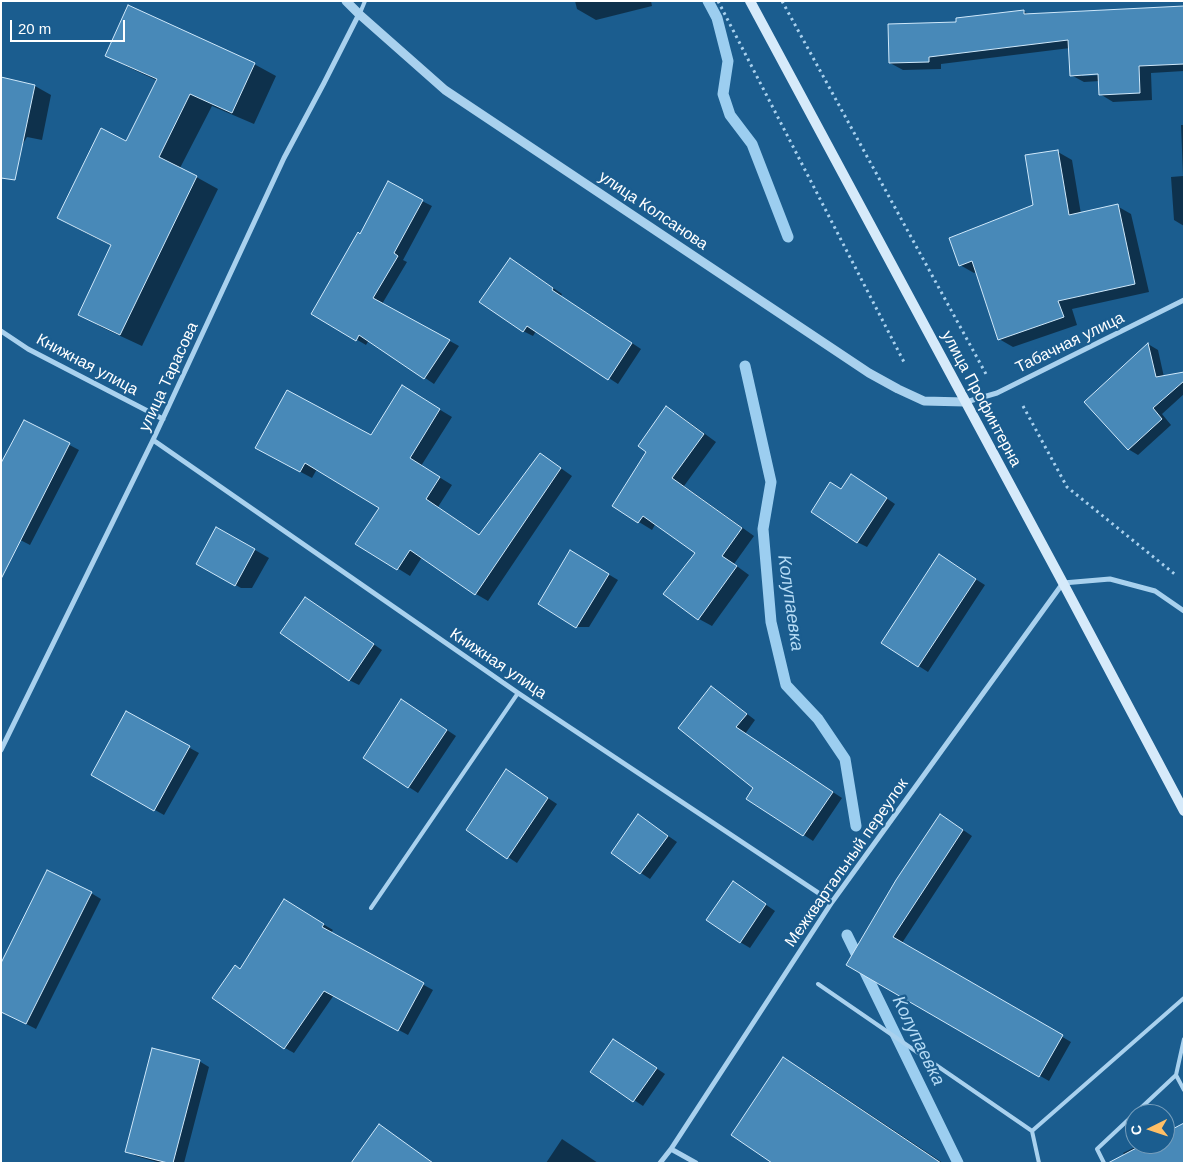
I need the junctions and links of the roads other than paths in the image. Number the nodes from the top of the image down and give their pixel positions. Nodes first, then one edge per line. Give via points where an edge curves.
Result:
1 (346, 1) edge
2 (365, 1) edge
3 (750, 1) edge
4 (359, 14) junction
5 (1184, 300) edge
6 (1, 332) edge
7 (965, 402) junction
8 (163, 419) junction
9 (153, 440) junction
10 (1063, 582) junction
11 (1184, 611) edge
12 (518, 693) junction
13 (1, 750) edge
14 (1184, 811) edge
15 (832, 902) junction
16 (371, 908) dead end
17 (818, 984) dead end
18 (1184, 998) edge
19 (1184, 1039) edge
20 (1176, 1075) junction
21 (1184, 1090) edge
22 (1032, 1131) junction
23 (671, 1149) junction
24 (660, 1163) edge
25 (696, 1163) edge
26 (1040, 1163) edge
27 (1104, 1163) edge

1 - 4 street, улица Колсанова
2 - 4 lane
3 - 7 main road, улица Профинтерна
4 - 7 street, улица Колсанова via 445,90 869,373 924,400
4 - 8 street, улица Тарасова via 284,158
5 - 7 street, Табачная улица via 997,392
6 - 8 street, Книжная улица
7 - 10 main road, улица Профинтерна
8 - 9 street, улица Тарасова
9 - 12 street, Книжная улица
9 - 13 street, улица Тарасова
10 - 11 street via 1110,579 1155,591
10 - 14 main road, улица Профинтерна
10 - 15 street, Межквартальный переулок
12 - 15 street, Книжная улица
12 - 16 lane
15 - 23 street, Межквартальный переулок
17 - 22 lane
18 - 22 lane
19 - 20 lane
20 - 21 lane
20 - 27 lane via 1097,1149
22 - 26 lane
23 - 24 street, Межквартальный переулок
23 - 25 street

